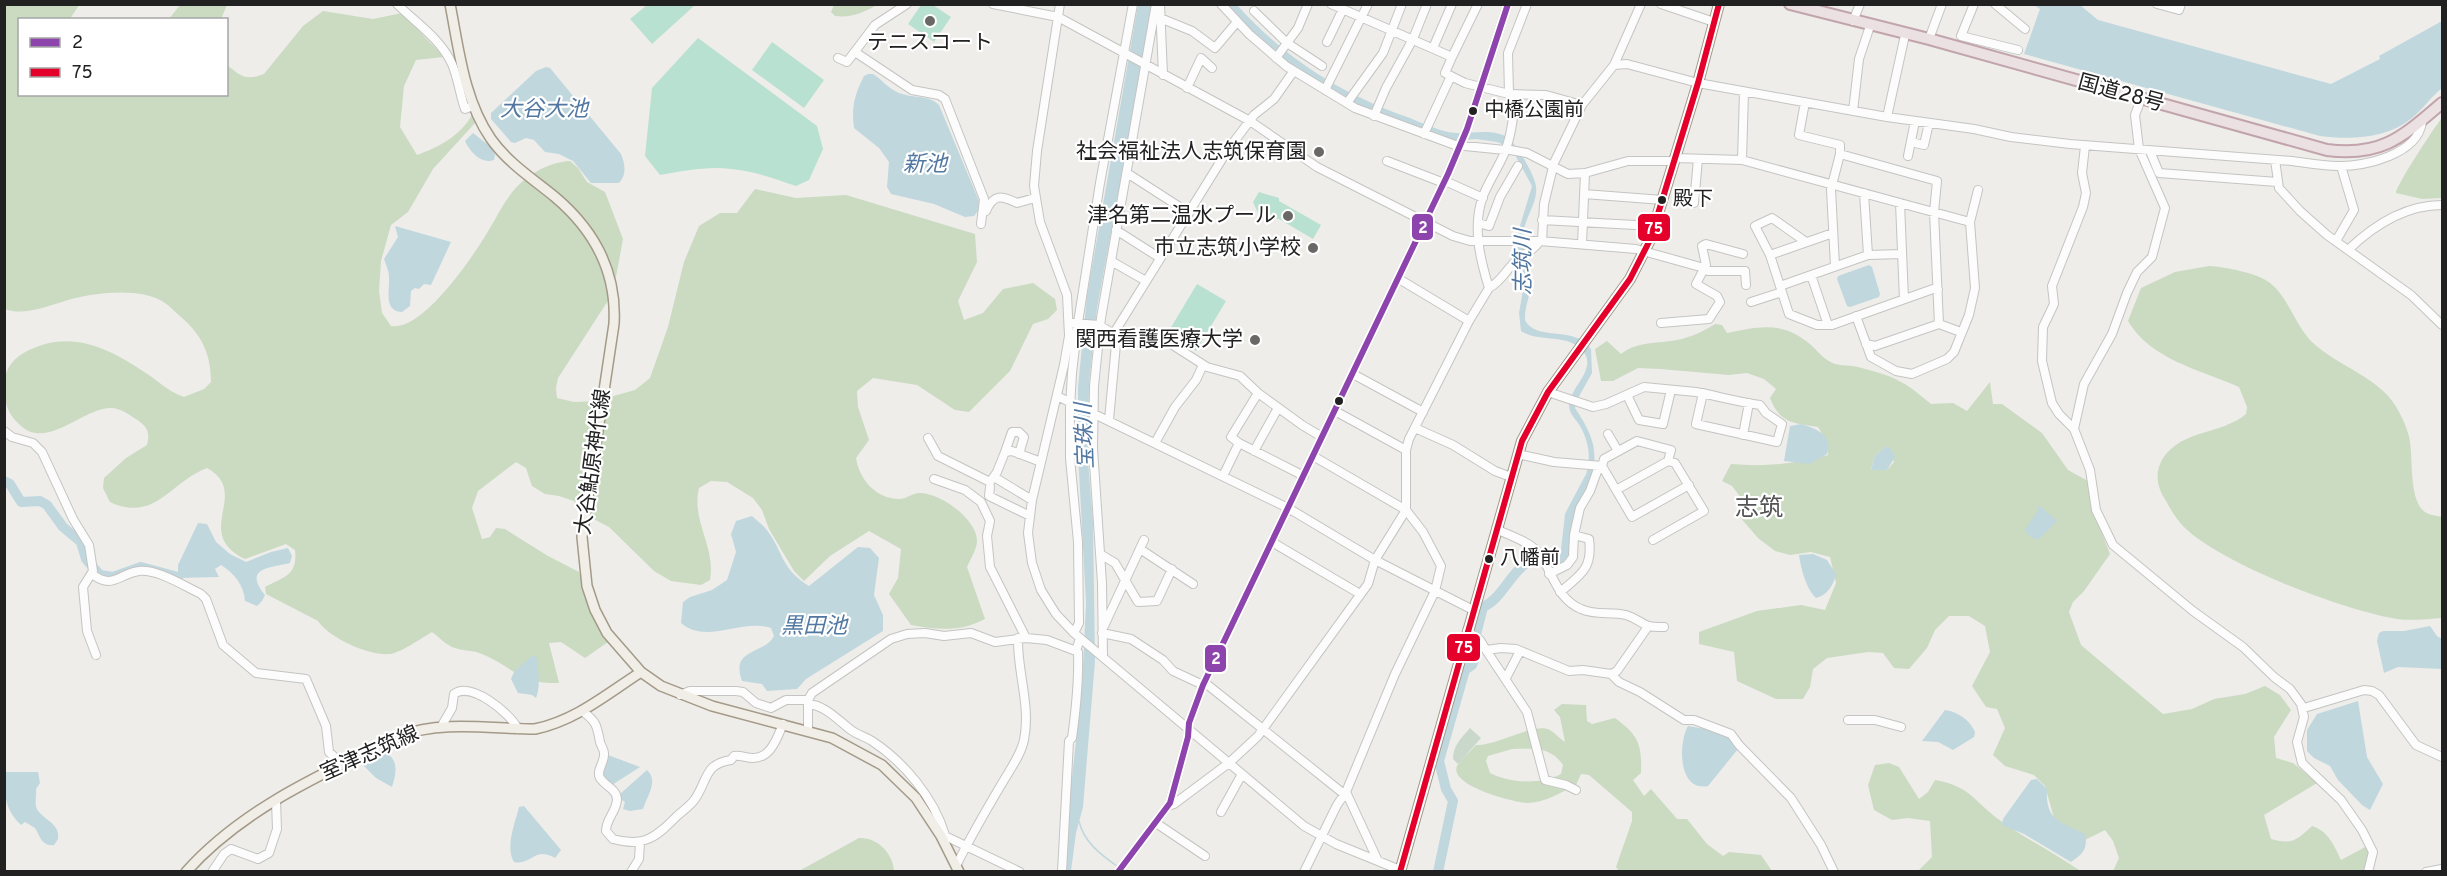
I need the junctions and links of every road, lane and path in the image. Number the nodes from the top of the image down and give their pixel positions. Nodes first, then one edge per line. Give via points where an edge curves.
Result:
1 (397, 4) edge
2 (450, 4) edge
3 (907, 4) edge
4 (993, 4) edge
5 (1060, 4) edge
6 (1133, 4) edge
7 (1158, 4) edge
8 (1221, 4) edge
9 (1308, 4) edge
10 (1331, 4) edge
11 (1368, 4) edge
12 (1402, 4) edge
13 (1427, 4) edge
14 (1452, 4) edge
15 (1478, 4) edge
16 (1508, 4) edge
17 (1527, 4) edge
18 (1641, 4) edge
19 (1661, 4) edge
20 (1719, 4) edge
21 (1790, 4) edge
22 (1860, 4) edge
23 (1974, 4) edge
24 (1995, 4) edge
25 (2157, 4) edge
26 (2181, 4) edge
27 (1940, 5) edge
28 (1802, 6) edge
29 (1341, 7) edge
30 (1254, 11) dead end
31 (1058, 17) junction
32 (1160, 18) junction
33 (1363, 18) junction
34 (1853, 21) junction
35 (1237, 22) junction
36 (1714, 22) junction
37 (1870, 26) junction
38 (2025, 29) dead end
39 (1393, 31) junction
40 (1905, 35) junction
41 (1413, 39) junction
42 (1929, 39) junction
43 (1327, 42) dead end
44 (1285, 47) junction
45 (1433, 48) junction
46 (2018, 50) dead end
47 (855, 52) junction
48 (1124, 54) junction
49 (1452, 57) junction
50 (838, 58) dead end
51 (1276, 58) junction
52 (1144, 64) junction
53 (1614, 65) junction
54 (1322, 66) dead end
55 (1212, 68) dead end
56 (1293, 72) junction
57 (1163, 75) junction
58 (1450, 76) junction
59 (1698, 83) junction
60 (1481, 87) junction
61 (1187, 88) junction
62 (1325, 90) junction
63 (1744, 92) junction
64 (1512, 94) junction
65 (2140, 99) junction
66 (1805, 102) junction
67 (1347, 103) junction
68 (2442, 103) edge
69 (1582, 105) junction
70 (474, 106) junction
71 (1853, 111) junction
72 (1374, 116) junction
73 (1887, 117) junction
74 (1250, 121) junction
75 (1915, 121) junction
76 (2422, 122) junction
77 (1929, 123) junction
78 (1424, 134) junction
79 (1911, 142) junction
80 (1460, 146) junction
81 (2085, 146) junction
82 (1507, 149) junction
83 (2139, 149) junction
84 (2150, 151) junction
85 (1840, 154) junction
86 (1908, 156) dead end
87 (1698, 159) junction
88 (1742, 159) junction
89 (1675, 160) junction
90 (2275, 160) junction
91 (1387, 161) dead end
92 (1518, 166) dead end
93 (2341, 166) junction
94 (1553, 167) junction
95 (1127, 173) junction
96 (1585, 173) junction
97 (1445, 182) junction
98 (2277, 182) junction
99 (1832, 184) junction
100 (1978, 190) dead end
101 (1864, 193) junction
102 (1584, 194) junction
103 (1035, 198) junction
104 (1483, 198) junction
105 (1663, 200) junction
106 (1694, 202) dead end
107 (1900, 203) junction
108 (2442, 205) edge
109 (1934, 212) junction
110 (1188, 213) junction
111 (1542, 220) junction
112 (1970, 222) junction
113 (1425, 223) junction
114 (1478, 223) junction
115 (1583, 223) junction
116 (1654, 226) junction
117 (1116, 230) junction
118 (1833, 233) junction
119 (1541, 241) junction
120 (1479, 242) junction
121 (1806, 242) junction
122 (2336, 242) junction
123 (1582, 244) junction
124 (2348, 250) junction
125 (1644, 252) junction
126 (1743, 254) dead end
127 (1902, 254) junction
128 (1770, 255) junction
129 (1868, 255) junction
130 (1160, 258) junction
131 (1111, 261) junction
132 (1835, 266) junction
133 (1705, 268) junction
134 (1811, 275) junction
135 (1399, 279) junction
136 (1146, 281) junction
137 (1746, 285) dead end
138 (1489, 288) junction
139 (1781, 289) junction
140 (1938, 290) junction
141 (1904, 299) junction
142 (1751, 302) dead end
143 (1856, 316) junction
144 (1470, 321) junction
145 (1079, 322) junction
146 (1069, 323) junction
147 (1661, 323) dead end
148 (1939, 324) junction
149 (1100, 325) junction
150 (1828, 325) junction
151 (2442, 326) edge
152 (1961, 334) junction
153 (1117, 335) junction
154 (1866, 344) junction
155 (1203, 365) junction
156 (1353, 374) junction
157 (1671, 390) junction
158 (1548, 392) junction
159 (1258, 393) junction
160 (1703, 393) junction
161 (1627, 395) junction
162 (1057, 396) junction
163 (1072, 403) junction
164 (1749, 403) junction
165 (1278, 408) junction
166 (1335, 411) junction
167 (1093, 412) junction
168 (1423, 412) junction
169 (1109, 420) junction
170 (1415, 428) junction
171 (2074, 429) junction
172 (4, 431) edge
173 (1608, 434) dead end
174 (1743, 435) junction
175 (1323, 437) junction
176 (928, 438) dead end
177 (1155, 443) junction
178 (1239, 443) junction
179 (1406, 450) junction
180 (1254, 451) junction
181 (1618, 451) junction
182 (1005, 452) junction
183 (1019, 454) junction
184 (1518, 454) junction
185 (1313, 456) junction
186 (1668, 461) junction
187 (1041, 462) junction
188 (1596, 466) junction
189 (1223, 476) junction
190 (1304, 476) junction
191 (1511, 477) junction
192 (934, 479) dead end
193 (991, 482) junction
194 (1689, 485) junction
195 (1616, 490) junction
196 (1032, 500) junction
197 (981, 502) junction
198 (1288, 508) junction
199 (1406, 510) junction
200 (1030, 516) junction
201 (1496, 528) junction
202 (1574, 535) junction
203 (1144, 540) dead end
204 (1653, 540) dead end
205 (1272, 542) junction
206 (1140, 549) junction
207 (1100, 554) junction
208 (1375, 560) junction
209 (1172, 569) junction
210 (1548, 571) junction
211 (92, 574) junction
212 (1125, 580) junction
213 (1193, 584) dead end
214 (1435, 591) junction
215 (1560, 592) junction
216 (1360, 594) junction
217 (1473, 610) junction
218 (1664, 627) dead end
219 (1647, 628) junction
220 (1102, 631) junction
221 (1469, 632) junction
222 (1077, 635) junction
223 (1022, 638) junction
224 (1486, 650) junction
225 (1076, 651) junction
226 (1520, 651) junction
227 (1100, 654) junction
228 (96, 655) dead end
229 (641, 672) junction
230 (1611, 674) junction
231 (1506, 678) junction
232 (1204, 684) junction
233 (680, 695) junction
234 (808, 702) junction
235 (2304, 708) junction
236 (582, 711) junction
237 (1848, 720) dead end
238 (783, 724) junction
239 (441, 727) junction
240 (1901, 728) dead end
241 (518, 729) junction
242 (1188, 729) junction
243 (1264, 729) junction
244 (808, 731) junction
245 (2442, 757) edge
246 (1229, 763) junction
247 (342, 764) junction
248 (1242, 774) junction
249 (1576, 790) dead end
250 (1345, 793) junction
251 (276, 801) junction
252 (1168, 806) junction
253 (1221, 812) dead end
254 (1156, 823) junction
255 (943, 835) junction
256 (1322, 837) junction
257 (640, 842) junction
258 (965, 847) junction
259 (1205, 856) dead end
260 (1378, 861) junction
261 (957, 869) edge
262 (2442, 869) edge
263 (1400, 871) edge
264 (186, 872) edge
265 (212, 872) edge
266 (631, 872) edge
267 (1020, 872) edge
268 (1062, 872) edge
269 (1118, 872) edge
270 (1304, 872) edge
271 (1834, 872) edge
272 (2368, 872) edge
273 (2427, 872) edge

1 - 70 street via 439,44 452,63 465,109
2 - 70 main road, 大谷鮎原神代線 via 463,73
3 - 47 street via 875,25
4 - 31 street
5 - 31 street
6 - 48 street
7 - 32 street
7 - 52 street
8 - 35 street
9 - 44 street
10 - 29 street
11 - 33 street
12 - 39 street
13 - 41 street
14 - 45 street
15 - 49 street
16 - 60 street
17 - 64 street via 1508,53
18 - 53 street
19 - 36 street
20 - 36 main road
21 - 28 highway, 国道28号
22 - 34 street
23 - 46 street via 1961,36
24 - 38 street
25 - 26 street via 2179,10
27 - 42 street
28 - 34 highway, 国道28号
29 - 33 street
29 - 43 street
30 - 44 street
31 - 48 street
31 - 103 street via 1036,158
32 - 35 street via 1192,31 1215,48
32 - 57 street
33 - 39 street
33 - 62 street
34 - 37 highway, 国道28号
35 - 51 street
36 - 59 main road
37 - 40 highway, 国道28号
37 - 71 street via 1859,59
39 - 41 street
39 - 67 street via 1383,53
40 - 42 highway, 国道28号
40 - 73 street
41 - 45 street
41 - 72 street
42 - 65 highway, 国道28号
44 - 51 street
44 - 54 street
45 - 49 street
47 - 50 street via 846,62
47 - 103 street via 912,90 945,99 984,199 981,224 994,198 1004,197 1017,203
48 - 52 street
48 - 145 street
49 - 58 street via 1445,73
51 - 56 street
52 - 57 street
52 - 95 street
53 - 59 street via 1627,64
53 - 69 street
55 - 61 street via 1201,58
56 - 62 street
56 - 74 street via 1274,99
57 - 61 street
58 - 60 street
58 - 78 street
59 - 63 street
59 - 89 main road
60 - 64 street
60 - 80 street
61 - 74 street
62 - 67 street
63 - 66 street
63 - 88 street
64 - 69 street via 1559,97
64 - 82 street
65 - 76 highway, 国道28号 via 2339,151 2389,143
65 - 83 street via 2135,116
66 - 71 street
66 - 85 street via 1799,135 1840,145
67 - 72 street
68 - 76 highway, 国道28号
69 - 94 street
70 - 229 main road, 大谷鮎原神代線 via 486,131 505,155 585,228 600,250 610,276 614,324 583,524 584,570 601,622
71 - 73 street
72 - 78 street
73 - 75 street
74 - 110 street
74 - 113 street via 1317,166
75 - 77 street
75 - 79 street
76 - 93 street via 2410,144 2394,154
77 - 79 street via 1924,145
77 - 81 street
78 - 80 street
79 - 86 street
80 - 82 street
80 - 97 street
81 - 83 street
81 - 171 street via 2083,207 2052,286 2054,304 2043,327 2042,360 2051,398 2059,414
82 - 94 street via 1521,151
82 - 104 street
83 - 84 street
83 - 171 street via 2164,202 2161,227 2152,257 2137,272 2112,334 2084,384
84 - 90 street
84 - 98 street via 2159,172
85 - 99 street
85 - 109 street via 1937,181
87 - 88 street
87 - 89 street
87 - 106 street
88 - 99 street
89 - 96 street via 1628,161
89 - 105 main road
90 - 93 street
90 - 98 street
91 - 97 street
92 - 114 street via 1500,196 1489,226
93 - 122 street via 2354,210
94 - 96 street via 1568,174
94 - 111 street
95 - 110 street
95 - 117 street
96 - 102 street
97 - 104 street
97 - 113 street
98 - 122 street via 2300,211
99 - 101 street
99 - 118 street
100 - 112 street
101 - 107 street
101 - 129 street
102 - 105 street
102 - 115 street
103 - 146 street via 1064,284
104 - 114 street
105 - 116 main road
107 - 109 street
107 - 127 street
108 - 124 street via 2426,205 2387,219
109 - 112 street
109 - 140 street
110 - 130 street
111 - 115 street
111 - 119 street
112 - 152 street via 1975,288
113 - 120 street
113 - 135 street
114 - 120 street
115 - 116 street
115 - 123 street
116 - 125 main road
117 - 130 street
117 - 131 street
118 - 121 street
118 - 132 street
119 - 120 street
119 - 123 street
119 - 138 street
120 - 138 street
121 - 128 street
121 - 128 street via 1770,218 1755,226
122 - 124 street
123 - 125 street
124 - 151 street via 2411,295
125 - 133 street
125 - 158 main road via 1630,279
126 - 133 street via 1706,244 1702,246
127 - 129 street
127 - 141 street
128 - 139 street
129 - 132 street
130 - 136 street
131 - 136 street
131 - 149 street
132 - 134 street
133 - 137 street via 1712,272 1745,271
133 - 147 street via 1696,284 1720,300 1709,319
134 - 139 street
134 - 150 street
135 - 144 street
135 - 156 street
136 - 153 street
138 - 144 street
139 - 142 street
139 - 150 street via 1789,314 1816,325
140 - 141 street
140 - 148 street
141 - 143 street
143 - 150 street
143 - 154 street
144 - 168 street
145 - 146 street
145 - 149 street
145 - 163 street
146 - 162 street
148 - 152 street
148 - 154 street via 1875,346
149 - 153 street
149 - 167 street
152 - 154 street via 1947,359 1912,374 1896,371 1871,357
153 - 155 street via 1138,342 1160,340
153 - 169 street
155 - 159 street via 1245,378
155 - 177 street
156 - 166 street
156 - 168 street
157 - 160 street
157 - 161 street via 1644,387
157 - 161 street via 1664,424 1639,420
158 - 161 street via 1593,407
158 - 184 main road
159 - 165 street
159 - 178 street via 1231,437
160 - 164 street
160 - 174 street via 1696,424
162 - 163 street
162 - 187 street
163 - 167 street
163 - 222 street via 1070,458 1078,565
164 - 174 street
164 - 174 street via 1760,405 1782,424 1777,442
165 - 175 street
165 - 180 street
166 - 175 street
166 - 179 street
167 - 169 street
167 - 207 street
168 - 170 street
169 - 177 street
170 - 179 street
170 - 191 street
171 - 235 street via 2091,470 2096,510 2113,546 2243,647 2290,689
172 - 211 street via 33,442 42,452 89,545
173 - 181 street
175 - 185 street
176 - 193 street via 938,456
177 - 189 street
178 - 180 street
178 - 189 street
179 - 199 street
180 - 190 street
181 - 186 street via 1637,441 1671,450
181 - 188 street
182 - 183 street
182 - 183 street via 1012,432 1019,432 1024,437
182 - 193 street
183 - 187 street
184 - 188 street
184 - 191 main road
185 - 190 street
185 - 199 street
186 - 194 street via 1675,463
186 - 195 street
187 - 196 street
188 - 195 street
188 - 202 street
189 - 198 street
190 - 198 street
191 - 201 main road
192 - 197 street via 965,490
193 - 196 street
193 - 197 street
193 - 200 street via 989,496
194 - 195 street via 1632,517
194 - 204 street via 1704,511
196 - 200 street
197 - 223 street via 990,521 990,567
198 - 205 street
198 - 208 street
199 - 208 street
199 - 214 street via 1441,566
200 - 222 street via 1030,554 1038,581 1051,606
201 - 210 street via 1533,548
201 - 217 main road
202 - 210 street via 1573,557 1567,565
202 - 215 street via 1589,539 1591,555 1580,576
203 - 206 street
205 - 216 street
205 - 232 street
206 - 209 street
206 - 212 street
207 - 212 street via 1115,563
207 - 220 street
208 - 214 street
208 - 216 street via 1368,584
209 - 212 street via 1157,601 1138,602
209 - 213 street
210 - 215 street
211 - 228 street via 83,587 87,631
211 - 247 street via 109,582 142,571 201,594 223,645 256,673 306,679 326,726 329,752
212 - 220 street
214 - 217 street
214 - 250 street
215 - 219 street via 1581,609 1628,616
216 - 243 street
217 - 221 main road
218 - 219 street
219 - 230 street
220 - 227 street
220 - 232 street via 1131,639 1173,671
221 - 224 street
221 - 263 main road
222 - 225 street
222 - 227 street
223 - 225 street via 1047,640
223 - 234 street via 992,641 966,632 896,637 812,693
223 - 258 street via 1017,652 1025,704 1023,742
224 - 226 street
224 - 231 street
225 - 268 street via 1077,702 1069,741
226 - 230 street via 1569,671
226 - 231 street
227 - 242 street
229 - 233 main road, 大谷鮎原神代線
229 - 236 main road, 室津志筑線
230 - 271 street via 1684,720 1731,734 1791,798
231 - 249 street via 1530,721 1545,780
232 - 242 street
232 - 243 street
233 - 234 street via 690,691 736,691 771,708 786,700
233 - 238 main road, 大谷鮎原神代線
234 - 244 street
234 - 255 street via 892,756 924,794 941,823
235 - 245 street via 2372,691 2416,745
235 - 272 street via 2297,742 2302,763 2341,800 2362,830 2373,852
236 - 241 main road, 室津志筑線 via 548,726
236 - 257 street via 600,730 605,754 599,774 617,799 606,831 613,839
237 - 240 street via 1875,720
238 - 244 main road, 大谷鮎原神代線
238 - 257 street via 768,752 755,758 734,756 718,762 694,800 658,836
239 - 241 main road, 室津志筑線
239 - 241 street via 452,708 454,694 471,690 494,705
239 - 247 main road, 室津志筑線 via 414,730
242 - 246 street
242 - 252 street
243 - 246 street
243 - 250 street
244 - 255 main road, 大谷鮎原神代線 via 832,738 882,765 916,798
246 - 248 street
246 - 252 street
247 - 251 main road, 室津志筑線
248 - 253 street
248 - 256 street via 1294,819
250 - 256 street
250 - 260 street
251 - 264 main road, 室津志筑線 via 213,845
251 - 265 street via 277,829 269,854 258,859 231,849
252 - 254 street
254 - 259 street
254 - 269 street
255 - 258 street
255 - 261 main road, 大谷鮎原神代線
256 - 260 street
256 - 270 street
257 - 266 street via 639,859
258 - 261 street
258 - 267 street
260 - 263 street
262 - 273 street

